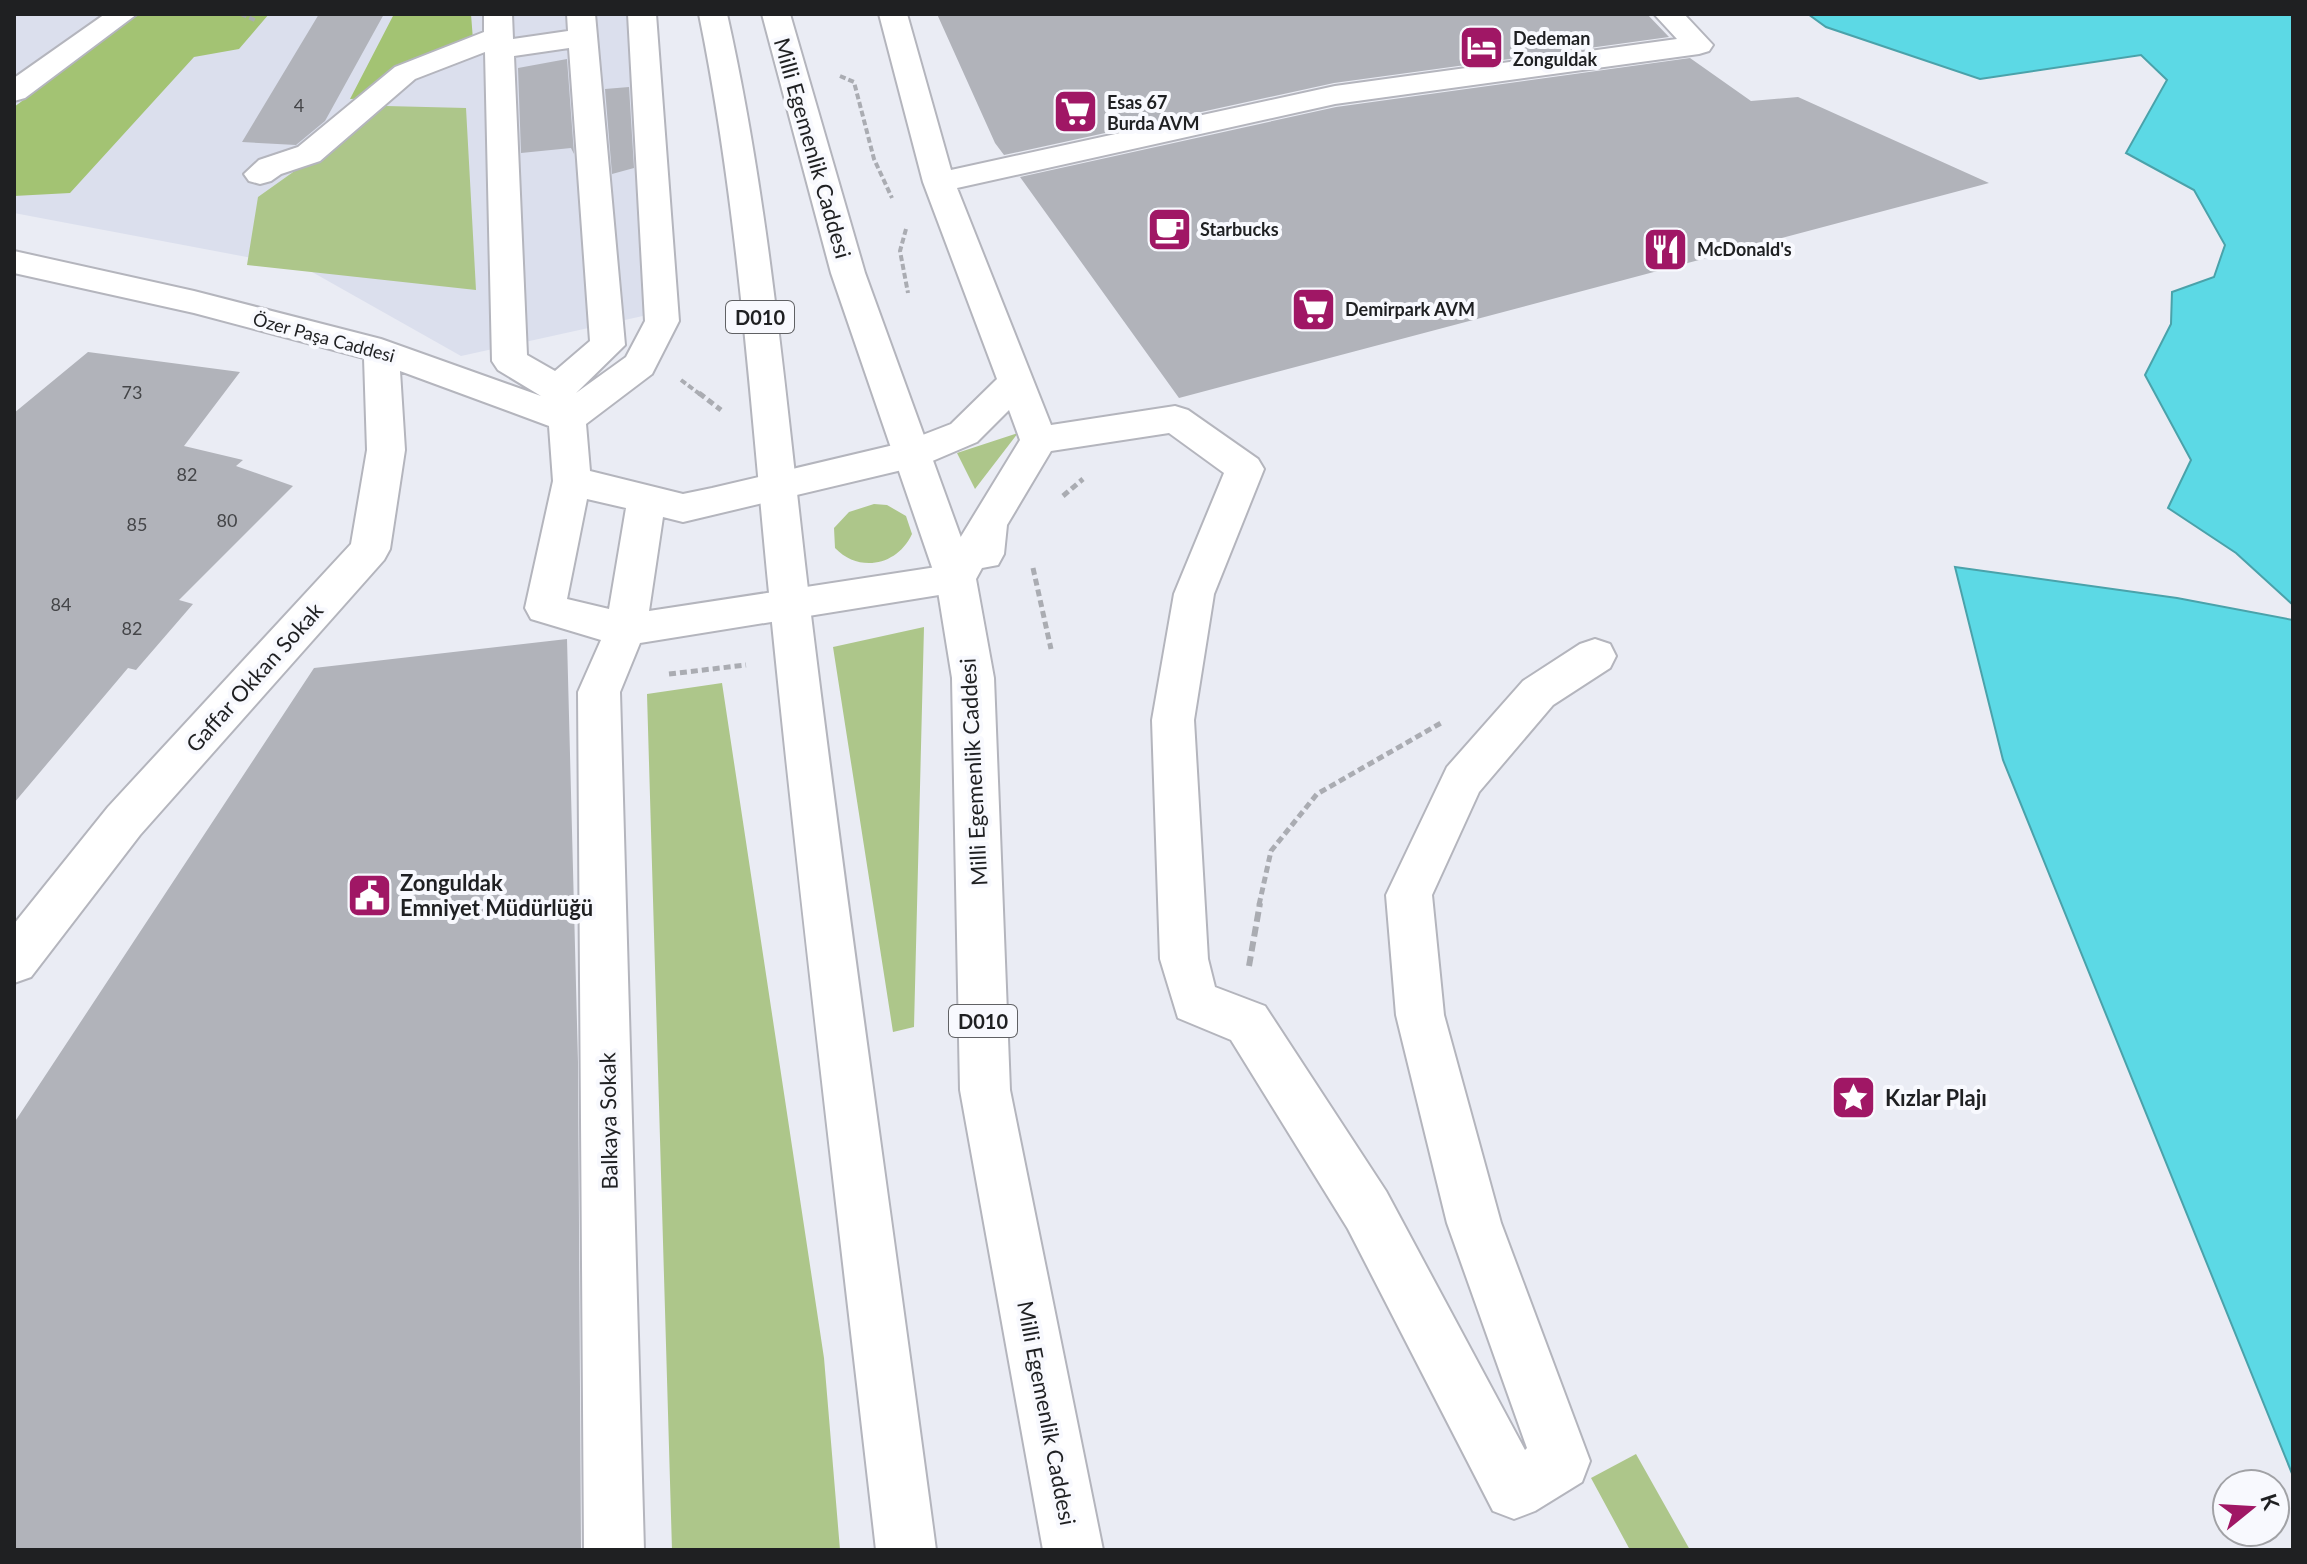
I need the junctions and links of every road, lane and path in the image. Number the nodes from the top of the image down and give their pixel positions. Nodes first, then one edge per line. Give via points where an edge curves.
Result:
1 (123, 14) edge
2 (241, 14) edge
3 (642, 14) edge
4 (713, 14) edge
5 (776, 14) edge
6 (893, 14) edge
7 (1668, 14) edge
8 (257, 21) dead end
9 (582, 25) edge
10 (499, 33) edge
11 (832, 72) dead end
12 (14, 92) edge
13 (260, 174) dead end
14 (939, 182) junction
15 (894, 202) dead end
16 (900, 216) dead end
17 (14, 262) edge
18 (908, 295) dead end
19 (381, 351) junction
20 (678, 376) dead end
21 (1017, 381) junction
22 (562, 404) junction
23 (722, 411) dead end
24 (1039, 440) junction
25 (910, 455) junction
26 (572, 481) junction
27 (778, 486) junction
28 (647, 499) junction
29 (988, 524) junction
30 (956, 579) junction
31 (790, 605) junction
32 (626, 628) junction
33 (1595, 656) dead end
34 (755, 664) dead end
35 (662, 675) dead end
36 (973, 678) junction
37 (1444, 721) dead end
38 (14, 961) edge
39 (1248, 1023) junction
40 (614, 1550) edge
41 (906, 1550) edge
42 (1073, 1550) edge

1 - 12 main road
2 - 8 path
3 - 22 main road via 662,321 639,365
4 - 27 main road, D010 via 731,88
5 - 25 main road, Milli Egemenlik Caddesi / D010 via 848,273
6 - 14 main road
7 - 14 main road via 1699,45 1335,95
9 - 10 main road
9 - 22 main road via 608,345
10 - 13 main road via 405,73 309,154
10 - 22 main road via 510,361
11 - 15 path via 854,82 874,159
14 - 21 main road
16 - 18 path via 906,231 900,251
17 - 19 main road, Özer Paşa Caddesi
19 - 22 main road, Özer Paşa Caddesi
19 - 38 main road, Gaffar Okkan Sokak via 386,450 370,549 124,821
20 - 23 path
21 - 24 main road
21 - 25 main road via 964,433
22 - 26 main road
24 - 29 main road
24 - 39 main road via 1175,419 1245,469 1194,594 1173,720 1184,959 1195,1002
25 - 27 main road
25 - 30 main road, Milli Egemenlik Caddesi / D010
26 - 28 main road
26 - 32 main road via 545,608
27 - 28 main road via 683,508
27 - 31 main road, D010
28 - 32 main road
29 - 30 main road
29 - 36 main road
30 - 31 main road
30 - 36 main road, Milli Egemenlik Caddesi / D010
31 - 32 main road
31 - 41 main road, D010
32 - 40 main road, Balkaya Sokak via 599,692
33 - 39 main road via 1538,693 1463,780 1409,895 1420,1015 1474,1223 1561,1461 1514,1490 1367,1210
34 - 35 path
36 - 42 main road, Milli Egemenlik Caddesi / D010 via 985,1090
37 - 39 path via 1317,794 1271,851 1249,953

